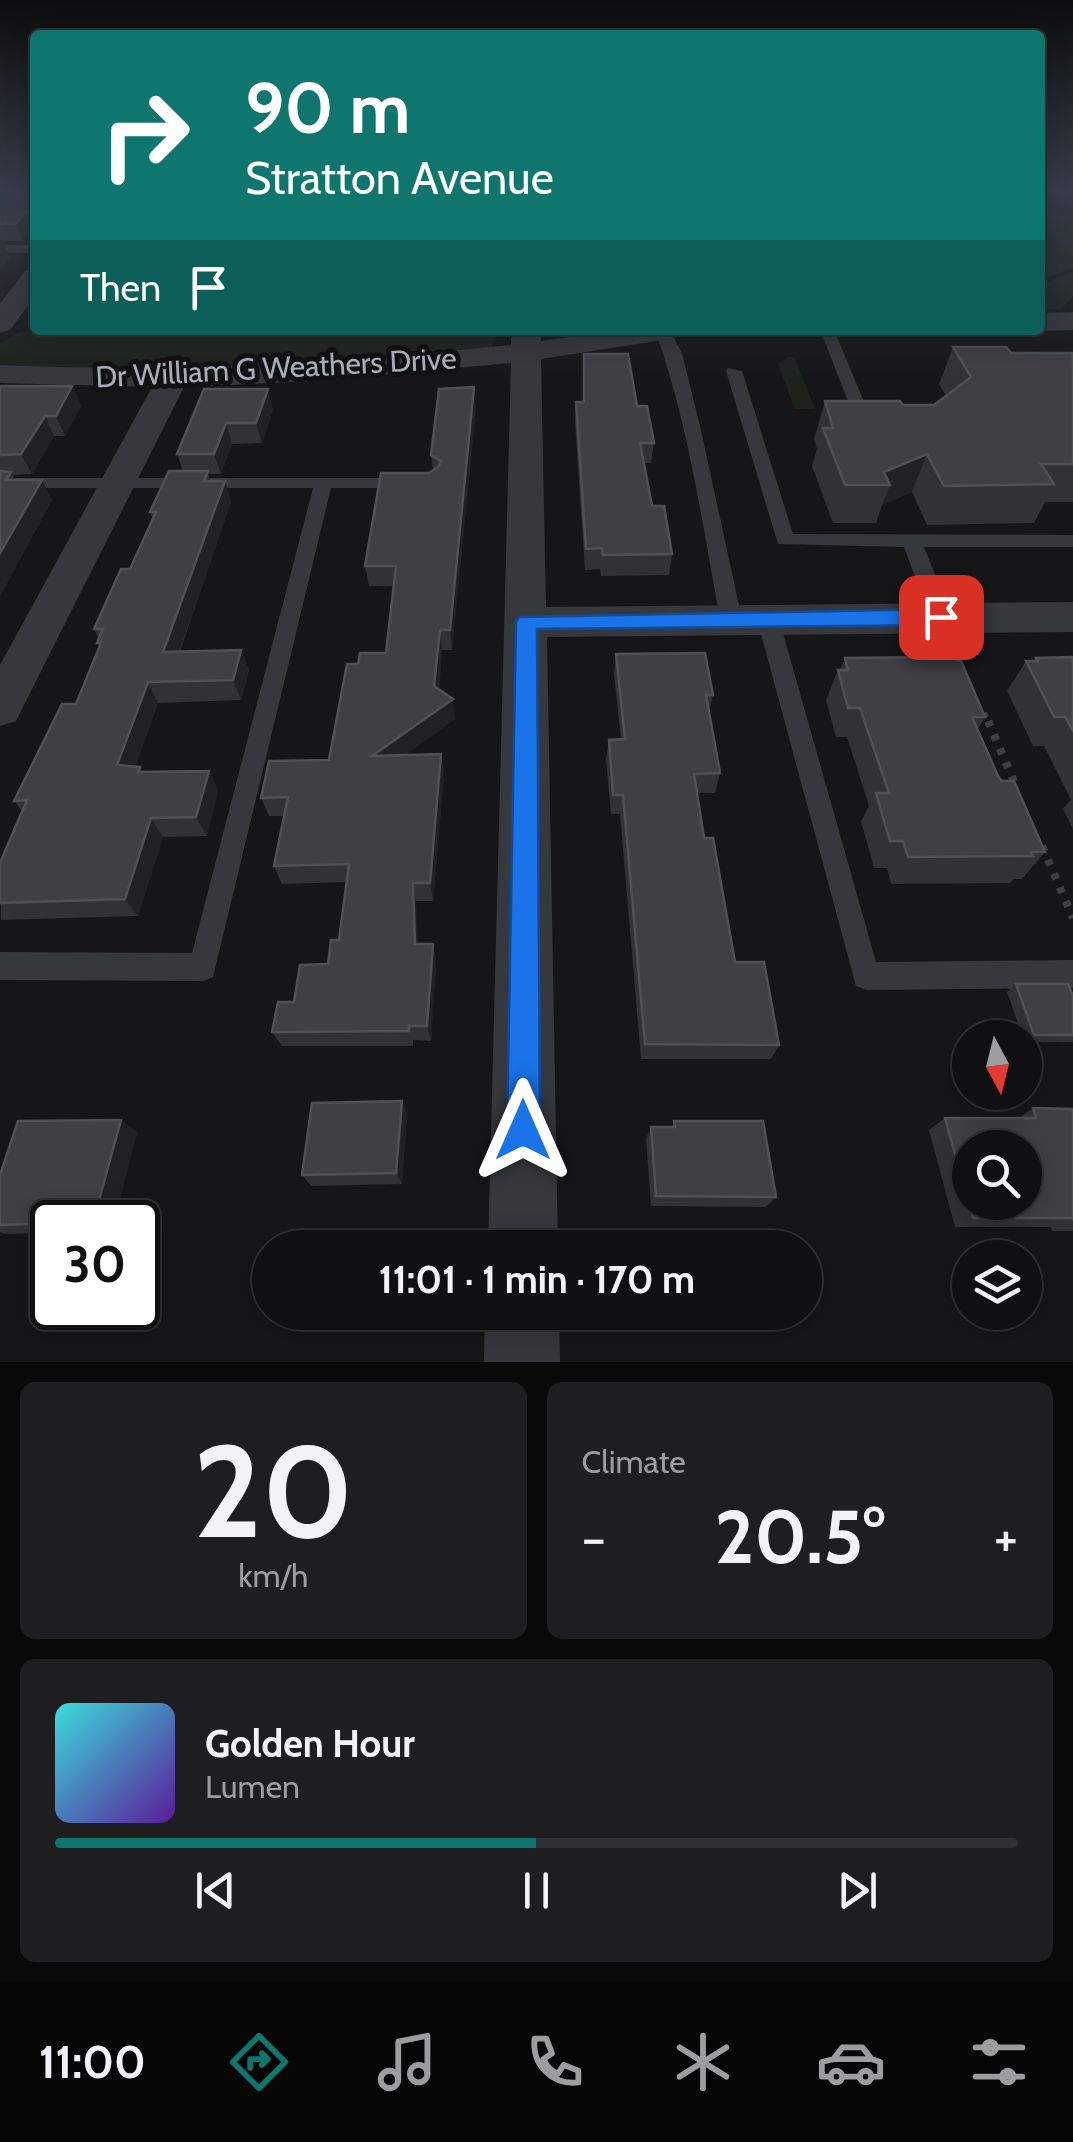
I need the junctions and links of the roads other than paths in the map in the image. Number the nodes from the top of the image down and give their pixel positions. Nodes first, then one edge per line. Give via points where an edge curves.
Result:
1 (30, 284) edge
2 (1073, 321) edge
3 (1045, 322) edge
4 (0, 325) edge
5 (30, 326) edge
6 (615, 335) edge
7 (667, 335) edge
8 (830, 335) edge
9 (526, 342) edge
10 (734, 370) dead end
11 (0, 374) edge
12 (173, 377) junction
13 (859, 409) edge
14 (0, 483) edge
15 (430, 483) edge
16 (323, 484) junction
17 (116, 485) junction
18 (1073, 540) edge
19 (912, 541) junction
20 (941, 617) junction
21 (1073, 617) edge
22 (750, 619) junction
23 (526, 622) junction
24 (0, 708) edge
25 (0, 966) edge
26 (1073, 974) edge
27 (523, 1230) edge
28 (522, 1330) edge
29 (522, 1362) edge

1 - 4 street
2 - 3 street
4 - 5 street
6 - 9 street, Dr William G Weathers Drive
7 - 22 lane
8 - 13 lane
9 - 12 street, Dr William G Weathers Drive via 355,369
9 - 23 street
10 - 19 lane via 785,540
11 - 12 street, Dr William G Weathers Drive
12 - 17 street
14 - 17 lane
15 - 16 lane
16 - 17 lane
16 - 25 lane via 203,967
17 - 24 street
18 - 19 lane
19 - 20 lane
20 - 21 street
20 - 22 street
22 - 23 street
22 - 26 lane via 866,976
23 - 27 street
28 - 29 street

